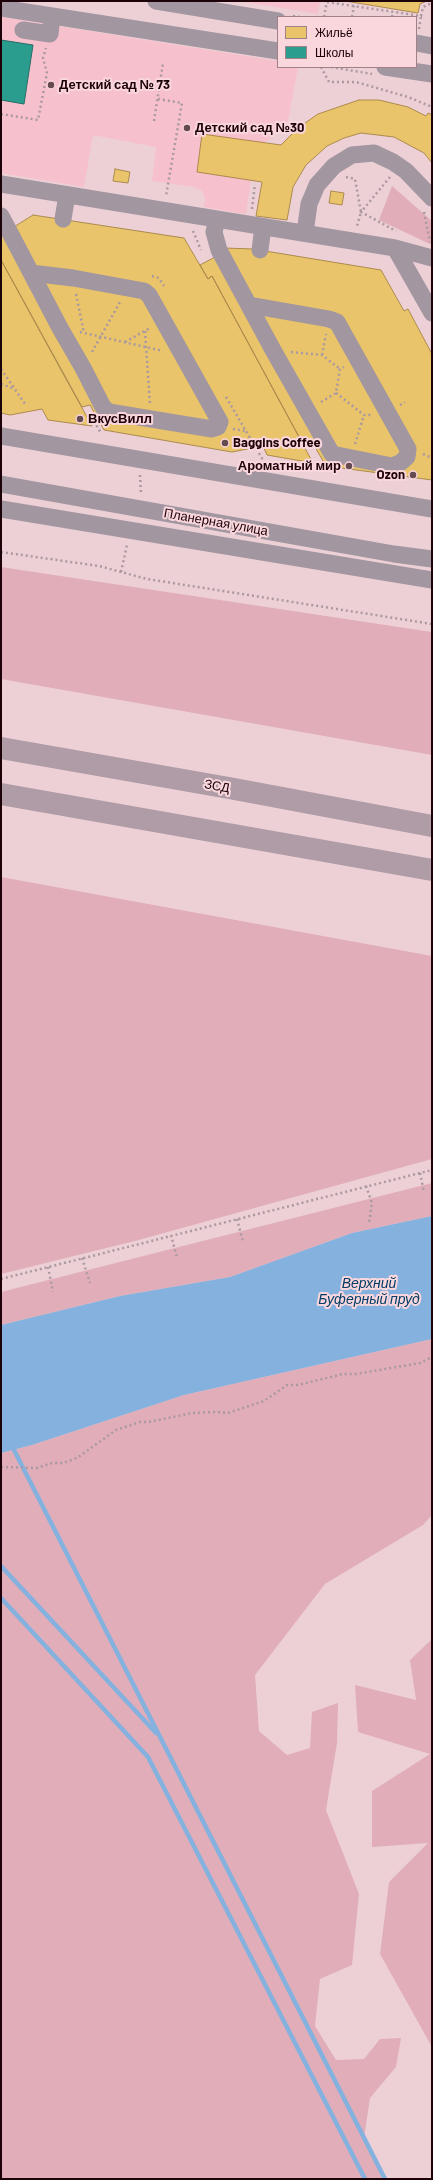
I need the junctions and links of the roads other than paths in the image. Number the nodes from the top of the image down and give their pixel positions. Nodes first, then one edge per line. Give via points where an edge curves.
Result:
1 (156, 1) edge
2 (1, 8) edge
3 (52, 16) junction
4 (277, 21) edge
5 (23, 30) dead end
6 (417, 40) edge
7 (432, 46) edge
8 (277, 51) edge
9 (392, 68) edge
10 (432, 74) edge
11 (1, 184) edge
12 (67, 195) junction
13 (428, 203) edge
14 (1, 216) edge
15 (63, 218) dead end
16 (217, 220) junction
17 (264, 227) junction
18 (305, 233) junction
19 (397, 240) junction
20 (260, 250) dead end
21 (429, 251) edge
22 (31, 273) junction
23 (249, 305) junction
24 (432, 314) edge
25 (1, 436) edge
26 (1, 484) edge
27 (1, 509) edge
28 (432, 509) edge
29 (432, 559) edge
30 (432, 580) edge
31 (1, 748) edge
32 (1, 794) edge
33 (432, 826) edge
34 (432, 870) edge

1 - 4 street
2 - 3 street
3 - 5 street via 50,34
3 - 8 street
6 - 7 street
9 - 10 street
11 - 12 street
12 - 15 street
12 - 16 street
13 - 18 street via 400,166 374,153 352,155 334,166 317,185 309,204
14 - 22 street
16 - 17 street
16 - 23 street via 215,240
17 - 18 street
17 - 20 street
18 - 19 street via 352,241
19 - 21 street
19 - 24 street
22 - 22 street via 128,287 149,295 220,422 218,427 212,429 109,412 103,407
23 - 23 street via 337,322 408,449 407,457 392,466 332,454
25 - 28 street
26 - 29 street, Планерная улица
27 - 30 street, Планерная улица
31 - 33 highway, ЗСД
32 - 34 highway

